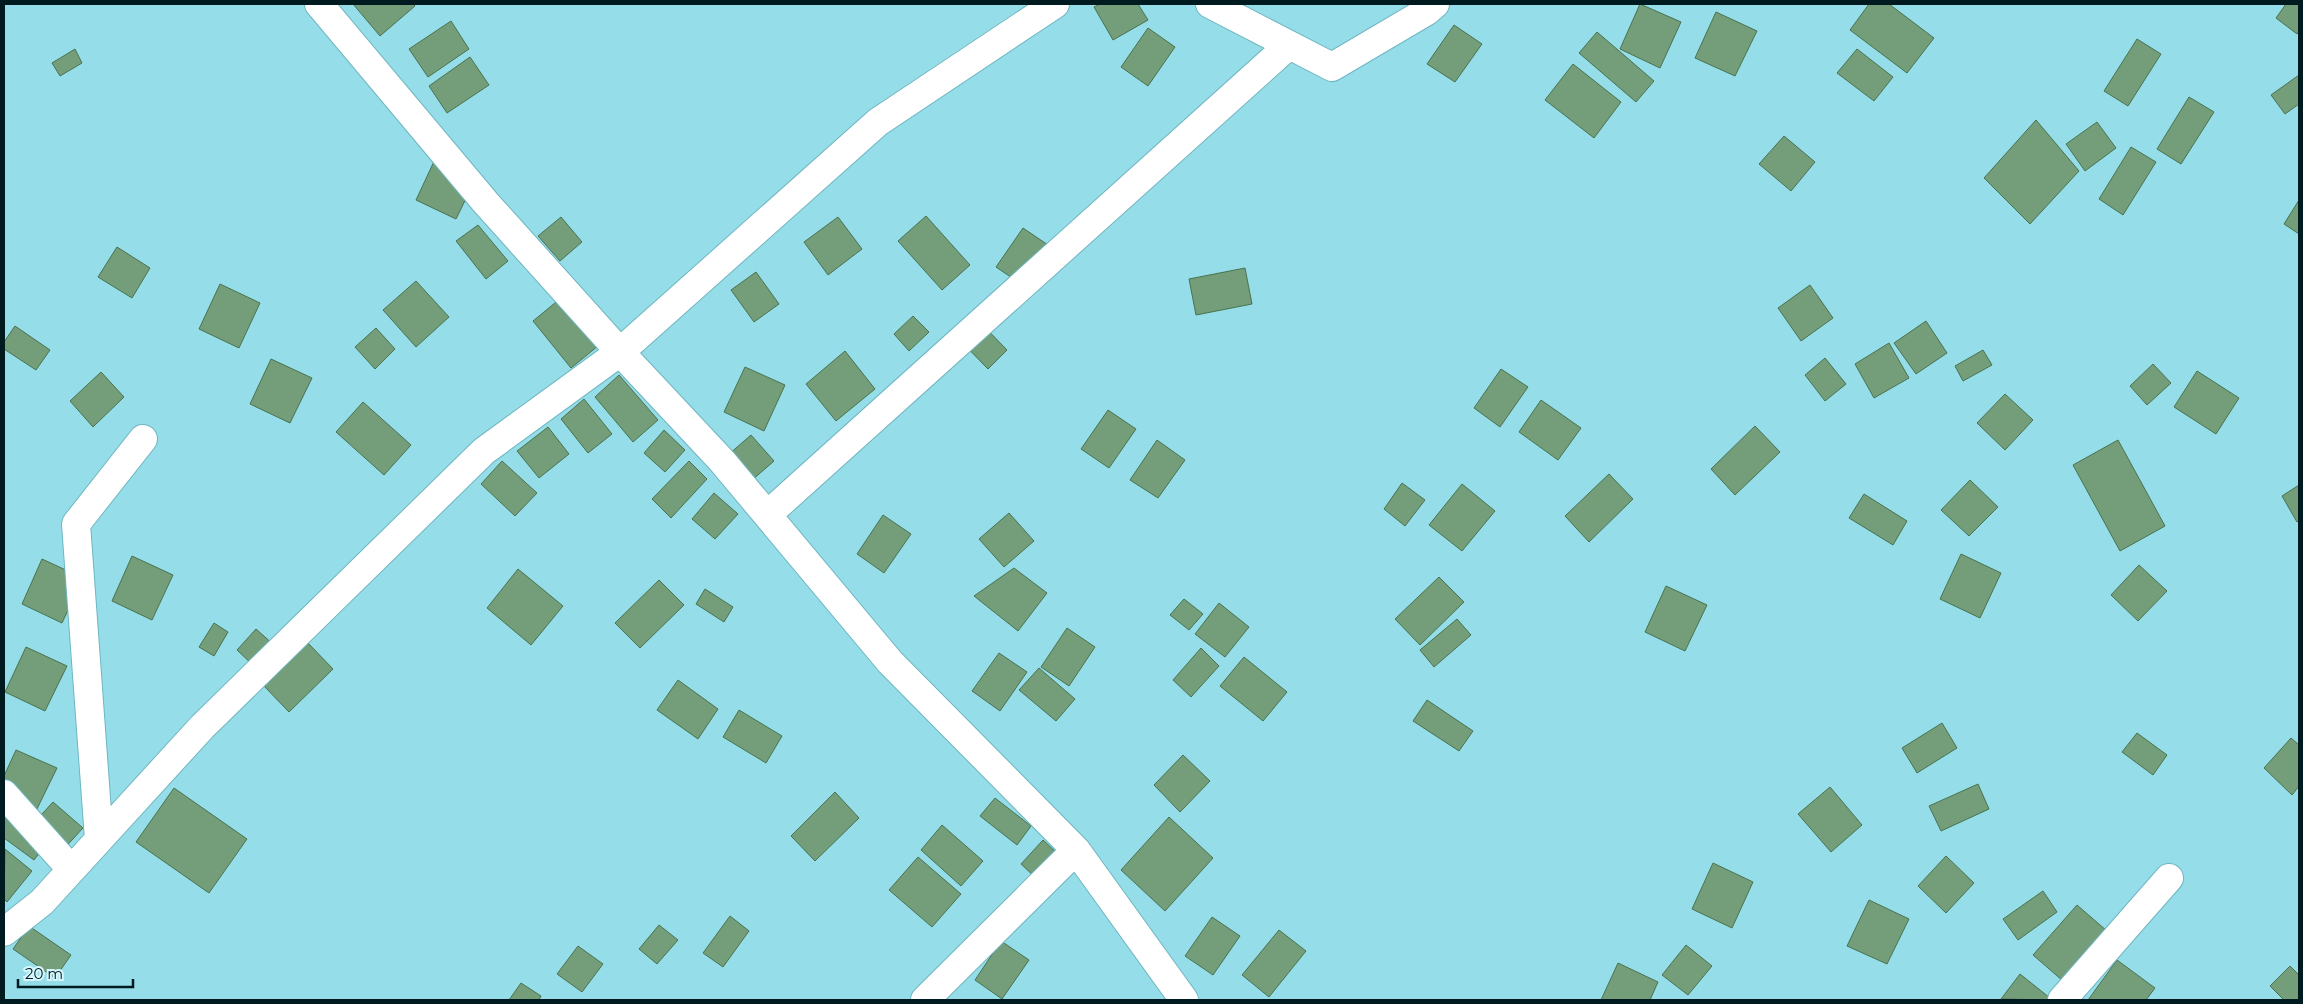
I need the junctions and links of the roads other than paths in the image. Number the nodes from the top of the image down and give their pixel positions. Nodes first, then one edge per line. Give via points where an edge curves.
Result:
1 (319, 4) edge
2 (1055, 4) edge
3 (1210, 4) edge
4 (1435, 4) edge
5 (1290, 45) junction
6 (620, 352) junction
7 (143, 438) dead end
8 (767, 514) junction
9 (4, 794) edge
10 (99, 839) junction
11 (1076, 850) junction
12 (72, 869) junction
13 (2169, 878) dead end
14 (4, 932) edge
15 (925, 1000) edge
16 (1184, 1000) edge
17 (2062, 1000) edge

1 - 6 street via 486,203
2 - 6 street via 878,122
3 - 5 street
4 - 5 street via 1332,67
5 - 8 street
6 - 8 street
6 - 10 street via 484,451 202,727
7 - 10 street via 76,524
8 - 11 street via 890,662
9 - 12 street
10 - 12 street
11 - 15 street
11 - 16 street
12 - 14 street via 42,902
13 - 17 street

